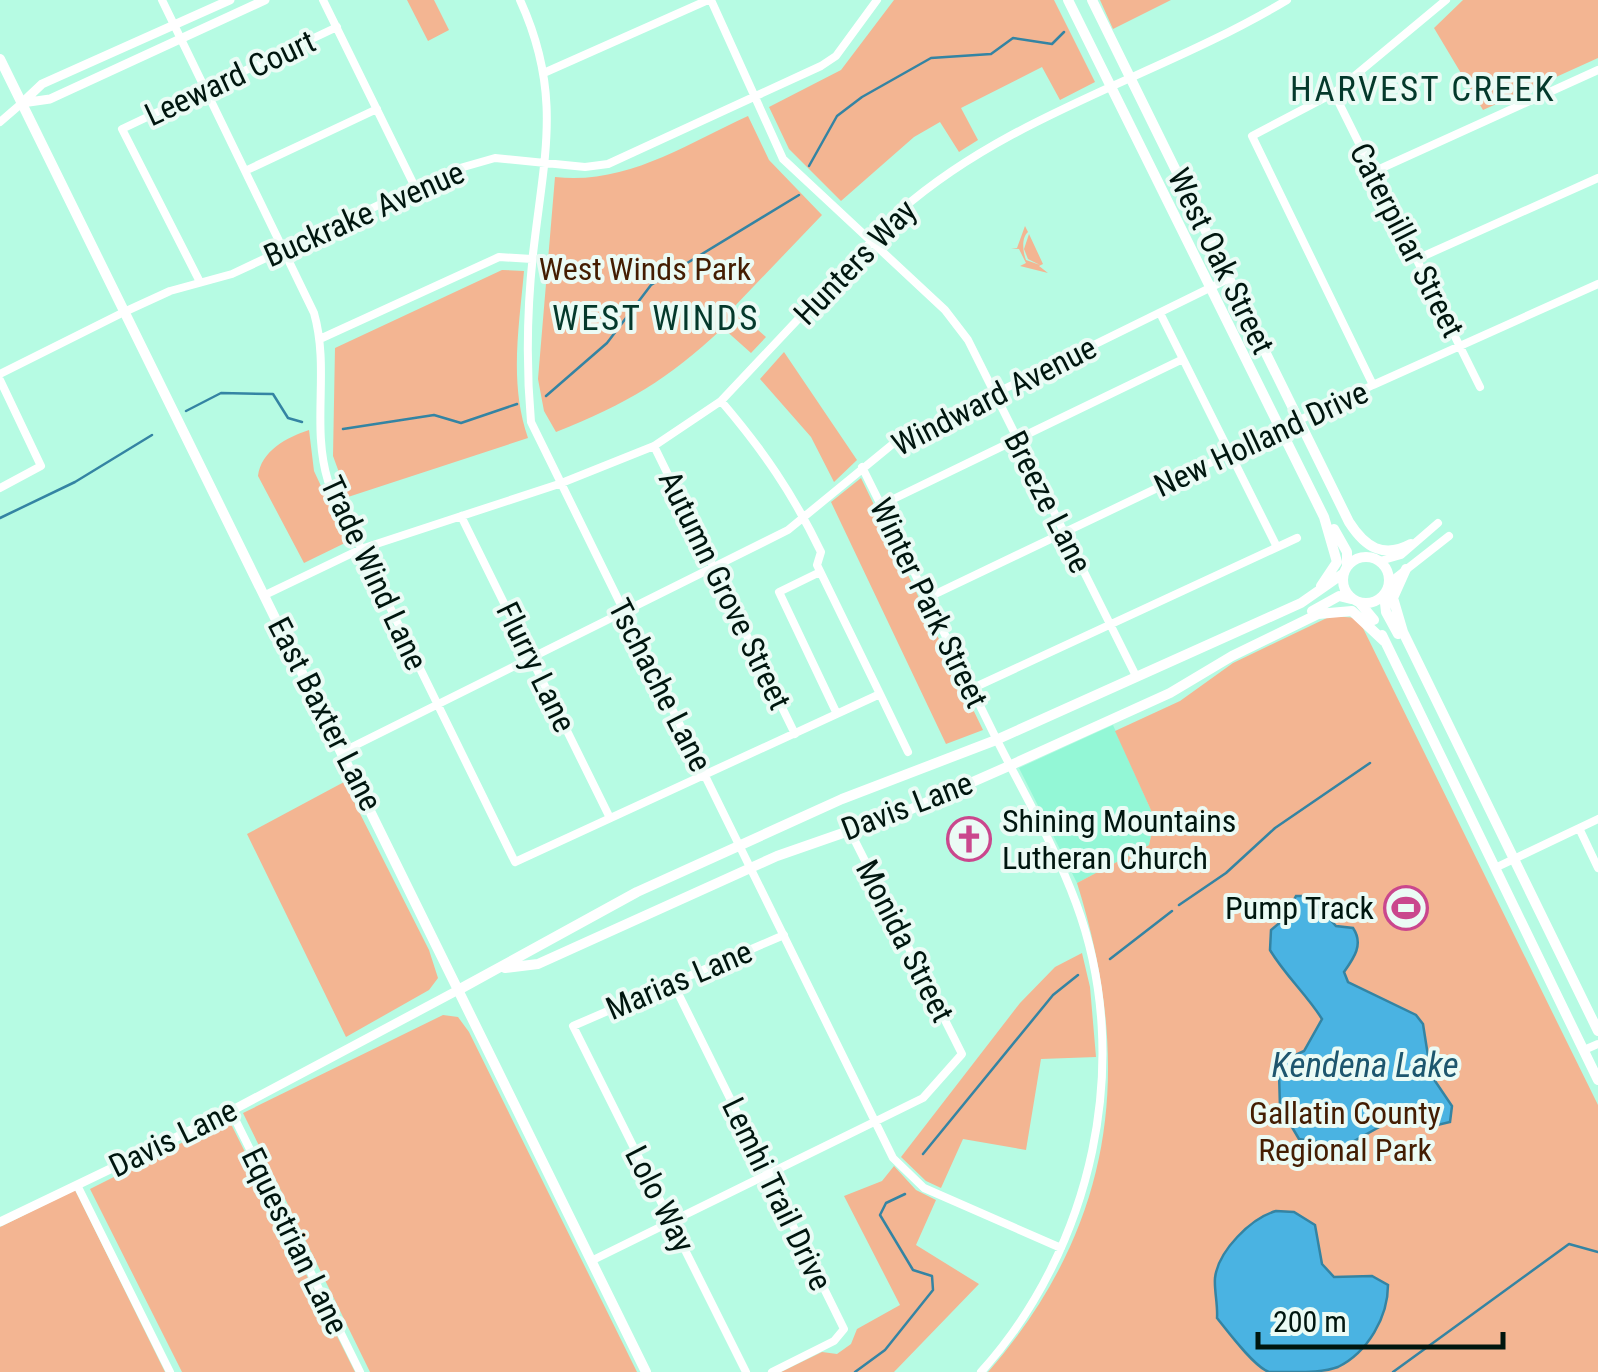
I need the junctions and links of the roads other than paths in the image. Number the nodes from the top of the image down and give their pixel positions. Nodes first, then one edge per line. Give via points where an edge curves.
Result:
1 (162, 0) edge
2 (230, 0) edge
3 (264, 0) edge
4 (324, 0) edge
5 (520, 0) edge
6 (709, 0) edge
7 (878, 0) edge
8 (1068, 0) edge
9 (1092, 0) edge
10 (1287, 0) edge
11 (1446, 0) edge
12 (174, 26) junction
13 (337, 28) junction
14 (180, 39) junction
15 (0, 59) edge
16 (1598, 70) edge
17 (546, 72) junction
18 (1129, 76) junction
19 (1111, 85) junction
20 (204, 90) junction
21 (1334, 94) junction
22 (754, 100) junction
23 (22, 103) junction
24 (377, 109) junction
25 (0, 122) edge
26 (545, 161) junction
27 (245, 171) junction
28 (1373, 172) junction
29 (1598, 178) edge
30 (415, 188) junction
31 (872, 242) junction
32 (284, 250) junction
33 (532, 259) junction
34 (1417, 260) junction
35 (1230, 278) junction
36 (200, 282) junction
37 (1598, 284) edge
38 (1211, 288) junction
39 (124, 312) junction
40 (1160, 313) junction
41 (322, 338) junction
42 (1460, 347) junction
43 (1183, 359) junction
44 (0, 377) edge
45 (1373, 385) junction
46 (1480, 387) dead end
47 (994, 394) junction
48 (721, 401) junction
49 (1298, 421) junction
50 (1280, 430) junction
51 (1016, 438) junction
52 (654, 446) junction
53 (1230, 454) junction
54 (862, 467) junction
55 (558, 484) junction
56 (0, 488) edge
57 (881, 505) junction
58 (461, 516) junction
59 (1324, 517) junction
60 (803, 518) junction
61 (1349, 522) junction
62 (1438, 523) dead end
63 (1064, 532) junction
64 (1449, 536) dead end
65 (1297, 538) dead end
66 (1411, 544) junction
67 (1277, 548) junction
68 (361, 549) junction
69 (1376, 560) junction
70 (713, 566) junction
71 (1406, 569) junction
72 (1345, 570) junction
73 (820, 572) junction
74 (1387, 588) junction
75 (265, 595) junction
76 (927, 598) junction
77 (1356, 601) junction
78 (1290, 606) junction
79 (624, 613) junction
80 (1300, 622) junction
81 (1110, 625) junction
82 (1384, 641) junction
83 (1413, 655) junction
84 (531, 658) junction
85 (1136, 676) junction
86 (972, 689) junction
87 (880, 694) junction
88 (438, 705) junction
89 (838, 714) junction
90 (795, 734) junction
91 (996, 740) junction
92 (344, 751) junction
93 (908, 752) dead end
94 (1009, 766) junction
95 (706, 776) junction
96 (610, 818) junction
97 (1598, 819) edge
98 (1578, 828) junction
99 (849, 829) junction
100 (741, 847) junction
101 (1515, 858) junction
102 (752, 868) junction
103 (1495, 868) junction
104 (1598, 868) edge
105 (784, 935) junction
106 (505, 968) junction
107 (672, 982) junction
108 (460, 989) junction
109 (574, 1026) joint
110 (1598, 1031) edge
111 (1598, 1044) edge
112 (1584, 1050) junction
113 (1598, 1080) edge
114 (230, 1111) junction
115 (876, 1119) junction
116 (767, 1174) junction
117 (77, 1185) junction
118 (671, 1221) junction
119 (0, 1222) edge
120 (1061, 1248) junction
121 (591, 1261) junction
122 (170, 1372) edge
123 (360, 1372) edge
124 (646, 1372) edge
125 (746, 1372) edge
126 (772, 1372) edge
127 (981, 1372) edge

1 - 12 street, Trade Wind Lane
2 - 12 street
3 - 14 street
4 - 13 street
5 - 17 street, Tschache Lane
6 - 17 street
6 - 22 street, Breeze Lane
7 - 22 street, Buckrake Avenue via 836,56
8 - 19 main road, West Oak Street
9 - 18 main road, West Oak Street
10 - 18 street, Hunters Way
11 - 21 street
12 - 14 street, Trade Wind Lane
12 - 23 street via 42,84
13 - 20 street, Leeward Court
13 - 24 street
14 - 20 street, Trade Wind Lane
14 - 23 street via 50,98
15 - 23 main road, East Baxter Lane
16 - 28 street
17 - 26 street, Tschache Lane
18 - 19 street, Hunters Way
18 - 35 main road, West Oak Street
19 - 31 street, Hunters Way via 972,158 915,198
19 - 38 main road, West Oak Street
20 - 27 street, Trade Wind Lane
20 - 36 street, Leeward Court via 122,129
21 - 28 street, Caterpillar Street
21 - 45 street via 1252,136
22 - 26 street, Buckrake Avenue via 608,164
22 - 31 street, Breeze Lane via 783,160
23 - 25 street
23 - 39 main road, East Baxter Lane
24 - 27 street
24 - 30 street
26 - 30 street, Buckrake Avenue via 495,158
26 - 33 street, Tschache Lane
27 - 32 street, Trade Wind Lane
28 - 34 street, Caterpillar Street
29 - 34 street
30 - 32 street, Buckrake Avenue
31 - 47 street, Breeze Lane via 945,310
31 - 48 street, Hunters Way
32 - 36 street, Buckrake Avenue
32 - 41 street, Trade Wind Lane
33 - 41 street via 499,257
33 - 55 street, Tschache Lane via 526,367 531,422
34 - 42 street, Caterpillar Street
35 - 38 street, Windward Avenue
35 - 49 main road, West Oak Street
36 - 39 street, Buckrake Avenue
37 - 42 street, New Holland Drive
38 - 40 street, Windward Avenue
38 - 50 main road, West Oak Street
39 - 44 street, Buckrake Avenue
39 - 75 main road, East Baxter Lane
40 - 43 street
40 - 47 street, Windward Avenue
41 - 68 street, Trade Wind Lane via 321,459
42 - 45 street, New Holland Drive
42 - 46 street, Caterpillar Street
43 - 51 street
43 - 53 street
44 - 56 street via 41,466
45 - 49 street, New Holland Drive
47 - 51 street, Breeze Lane
47 - 54 street, Windward Avenue via 894,443
48 - 52 street, Hunters Way
48 - 60 street via 774,464
49 - 50 street, New Holland Drive
49 - 61 main road, West Oak Street
50 - 53 street, New Holland Drive
50 - 59 main road, West Oak Street
51 - 57 street
51 - 63 street, Breeze Lane
52 - 55 street, Hunters Way
52 - 70 street, Autumn Grove Street
53 - 63 street, New Holland Drive
53 - 67 street
54 - 57 street, Winter Park Street
54 - 60 street, Windward Avenue
55 - 58 street, Hunters Way
55 - 79 street, Tschache Lane
57 - 76 street, Winter Park Street
58 - 68 street, Hunters Way
58 - 84 street, Flurry Lane
59 - 72 main road via 1347,552
59 - 78 main road via 1338,553 1334,570
60 - 70 street, Windward Avenue
60 - 73 street via 821,552
61 - 66 main road via 1374,549 1391,552
61 - 69 main road, West Oak Street via 1359,545
62 - 66 street
63 - 76 street, New Holland Drive
63 - 81 street, Breeze Lane
64 - 71 street
65 - 67 street
66 - 69 street via 1395,558
67 - 81 street
68 - 75 street, Hunters Way
68 - 88 street, Trade Wind Lane
69 - 72 main road via 1358,558
69 - 74 main road
70 - 79 street, Windward Avenue
70 - 90 street, Autumn Grove Street
71 - 74 street
71 - 83 main road via 1394,606
72 - 77 main road via 1344,588
72 - 78 main road via 1326,590
73 - 87 street
73 - 89 street via 779,592
74 - 77 main road via 1375,602
74 - 83 main road via 1386,612
75 - 92 main road, East Baxter Lane
76 - 86 street, Winter Park Street
77 - 80 main road, Davis Lane via 1331,599
77 - 82 main road
78 - 85 main road, Davis Lane
79 - 84 street, Windward Avenue
79 - 95 street, Tschache Lane
80 - 82 main road via 1330,610 1352,611
80 - 94 main road, Davis Lane via 1170,693
81 - 85 street, Breeze Lane
81 - 86 street
82 - 103 main road
83 - 101 main road
84 - 88 street, Windward Avenue
84 - 96 street, Flurry Lane
85 - 91 main road, Davis Lane
86 - 91 street, Winter Park Street
87 - 89 street
87 - 93 street
88 - 92 street, Windward Avenue
88 - 96 street, Trade Wind Lane via 515,862
89 - 90 street
90 - 95 street
91 - 94 street, Winter Park Street
91 - 100 main road, Davis Lane via 883,781
92 - 108 main road, East Baxter Lane
94 - 99 main road, Davis Lane
94 - 120 street, Winter Park Street via 1076,903 1094,976 1101,1042 1097,1121 1088,1174
95 - 96 street
95 - 100 street, Tschache Lane
97 - 98 street
98 - 101 street
98 - 104 street
99 - 102 main road, Davis Lane
99 - 115 street, Monida Street via 962,1054 923,1098
100 - 102 street, Tschache Lane
100 - 106 main road, Davis Lane via 637,892
101 - 103 street
101 - 110 main road
102 - 105 street, Tschache Lane
102 - 106 main road, Davis Lane via 538,964
103 - 112 main road
105 - 107 street, Marias Lane
105 - 115 street, Tschache Lane
106 - 108 main road, Davis Lane
107 - 109 street, Marias Lane
107 - 116 street, Lemhi Trail Drive
108 - 114 street, Davis Lane
108 - 121 main road, East Baxter Lane
109 - 118 street, Lolo Way
111 - 112 street
112 - 113 main road
114 - 117 street, Davis Lane
114 - 123 street, Equestrian Lane
115 - 116 street
115 - 120 street, Tschache Lane via 893,1158 924,1188
116 - 118 street
116 - 126 street, Lemhi Trail Drive via 844,1328 834,1341
117 - 119 street, Davis Lane
117 - 122 street
118 - 121 street
118 - 125 street, Lolo Way
120 - 127 street, Winter Park Street via 1019,1324
121 - 124 main road, East Baxter Lane

